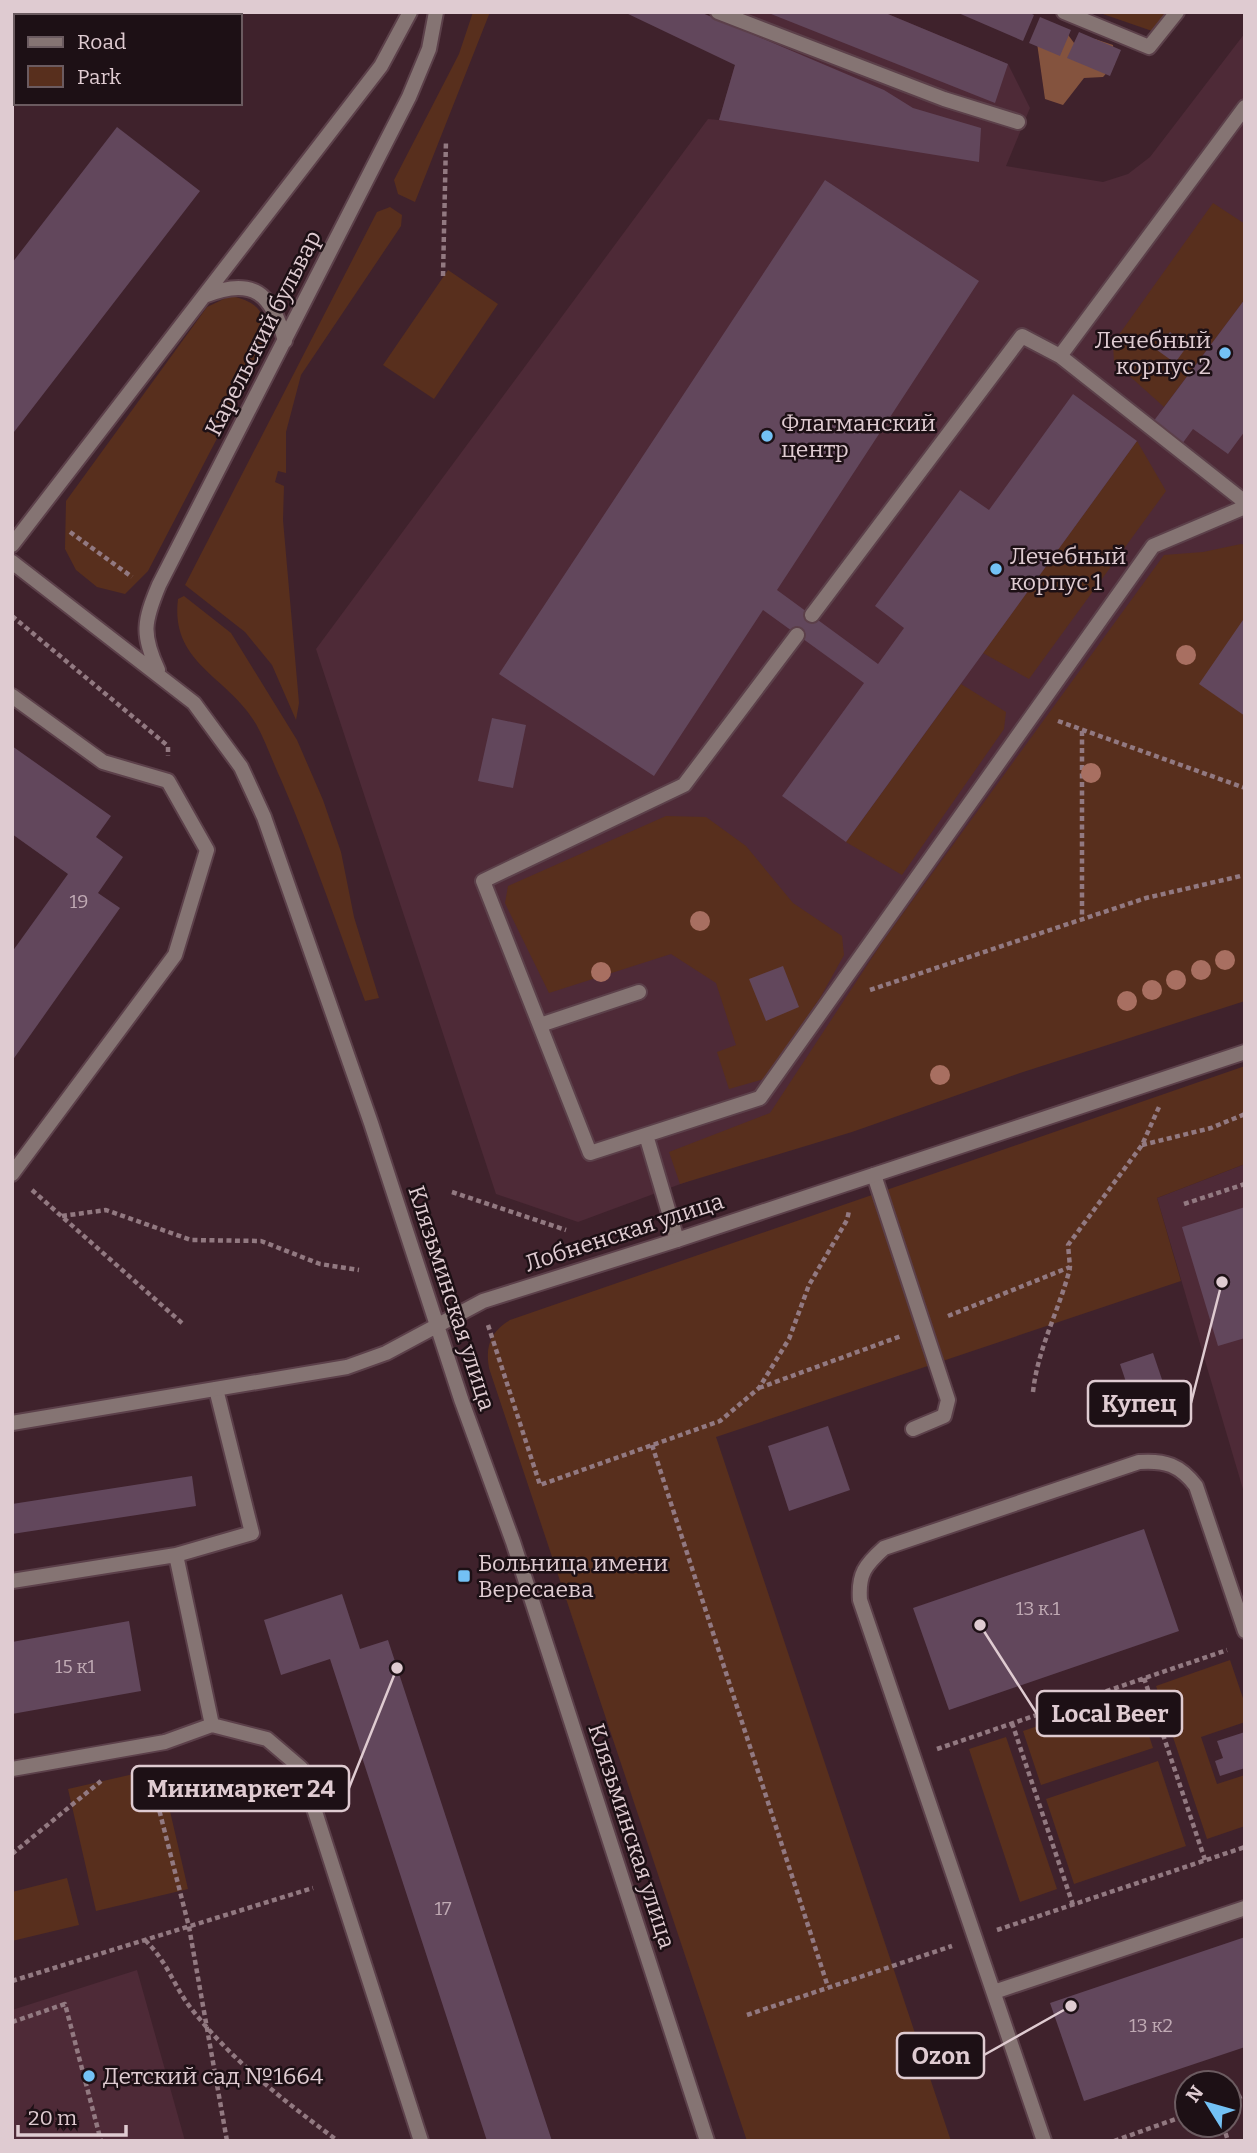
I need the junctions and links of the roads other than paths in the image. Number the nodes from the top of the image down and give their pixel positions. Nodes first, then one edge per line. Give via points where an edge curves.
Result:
1 (410, 12) edge
2 (436, 12) edge
3 (719, 12) edge
4 (1064, 12) edge
5 (1177, 12) edge
6 (1245, 107) edge
7 (1018, 122) dead end
8 (201, 297) junction
9 (285, 341) junction
10 (1060, 356) junction
11 (1245, 502) edge
12 (1245, 507) edge
13 (12, 545) edge
14 (12, 562) edge
15 (812, 615) dead end
16 (797, 635) dead end
17 (160, 674) junction
18 (12, 696) edge
19 (639, 992) dead end
20 (540, 1025) junction
21 (1245, 1052) edge
22 (646, 1135) junction
23 (13, 1174) edge
24 (874, 1175) junction
25 (677, 1240) junction
26 (437, 1326) junction
27 (216, 1389) junction
28 (12, 1423) edge
29 (913, 1429) dead end
30 (176, 1555) junction
31 (12, 1581) edge
32 (1245, 1631) edge
33 (212, 1725) junction
34 (12, 1769) edge
35 (1245, 1908) edge
36 (995, 1992) junction
37 (421, 2141) edge
38 (707, 2141) edge
39 (1044, 2141) edge

1 - 8 street via 380,66
2 - 9 street, Карельский бульвар via 421,71
3 - 7 street via 944,99
4 - 5 street via 1149,47
6 - 10 street
8 - 9 street via 229,286 257,291 277,311
8 - 13 street
9 - 17 street, Карельский бульвар via 148,612 146,644
10 - 11 street
10 - 15 street via 1022,337
12 - 22 street via 1153,546 760,1098
14 - 17 street, Клязьминская улица
16 - 20 street via 684,785 483,881
17 - 26 street, Клязьминская улица via 194,703 242,767 264,817
18 - 23 street via 103,762 168,781 207,850 176,955
19 - 20 street
20 - 22 street via 590,1153
21 - 24 street, Лобненская улица
22 - 25 street
24 - 25 street, Лобненская улица
24 - 29 street via 948,1401 944,1416
25 - 26 street, Лобненская улица via 483,1301
26 - 27 street, Лобненская улица via 347,1367
26 - 38 street, Клязьминская улица via 513,1542
27 - 28 street, Лобненская улица
27 - 30 street via 252,1533
30 - 31 street
30 - 33 street
32 - 36 street via 1196,1486 1186,1473 1158,1461 1139,1462 884,1548 865,1565 858,1582 860,1600
33 - 34 street via 143,1746
33 - 37 street via 267,1739 302,1768
35 - 36 street
36 - 39 street

